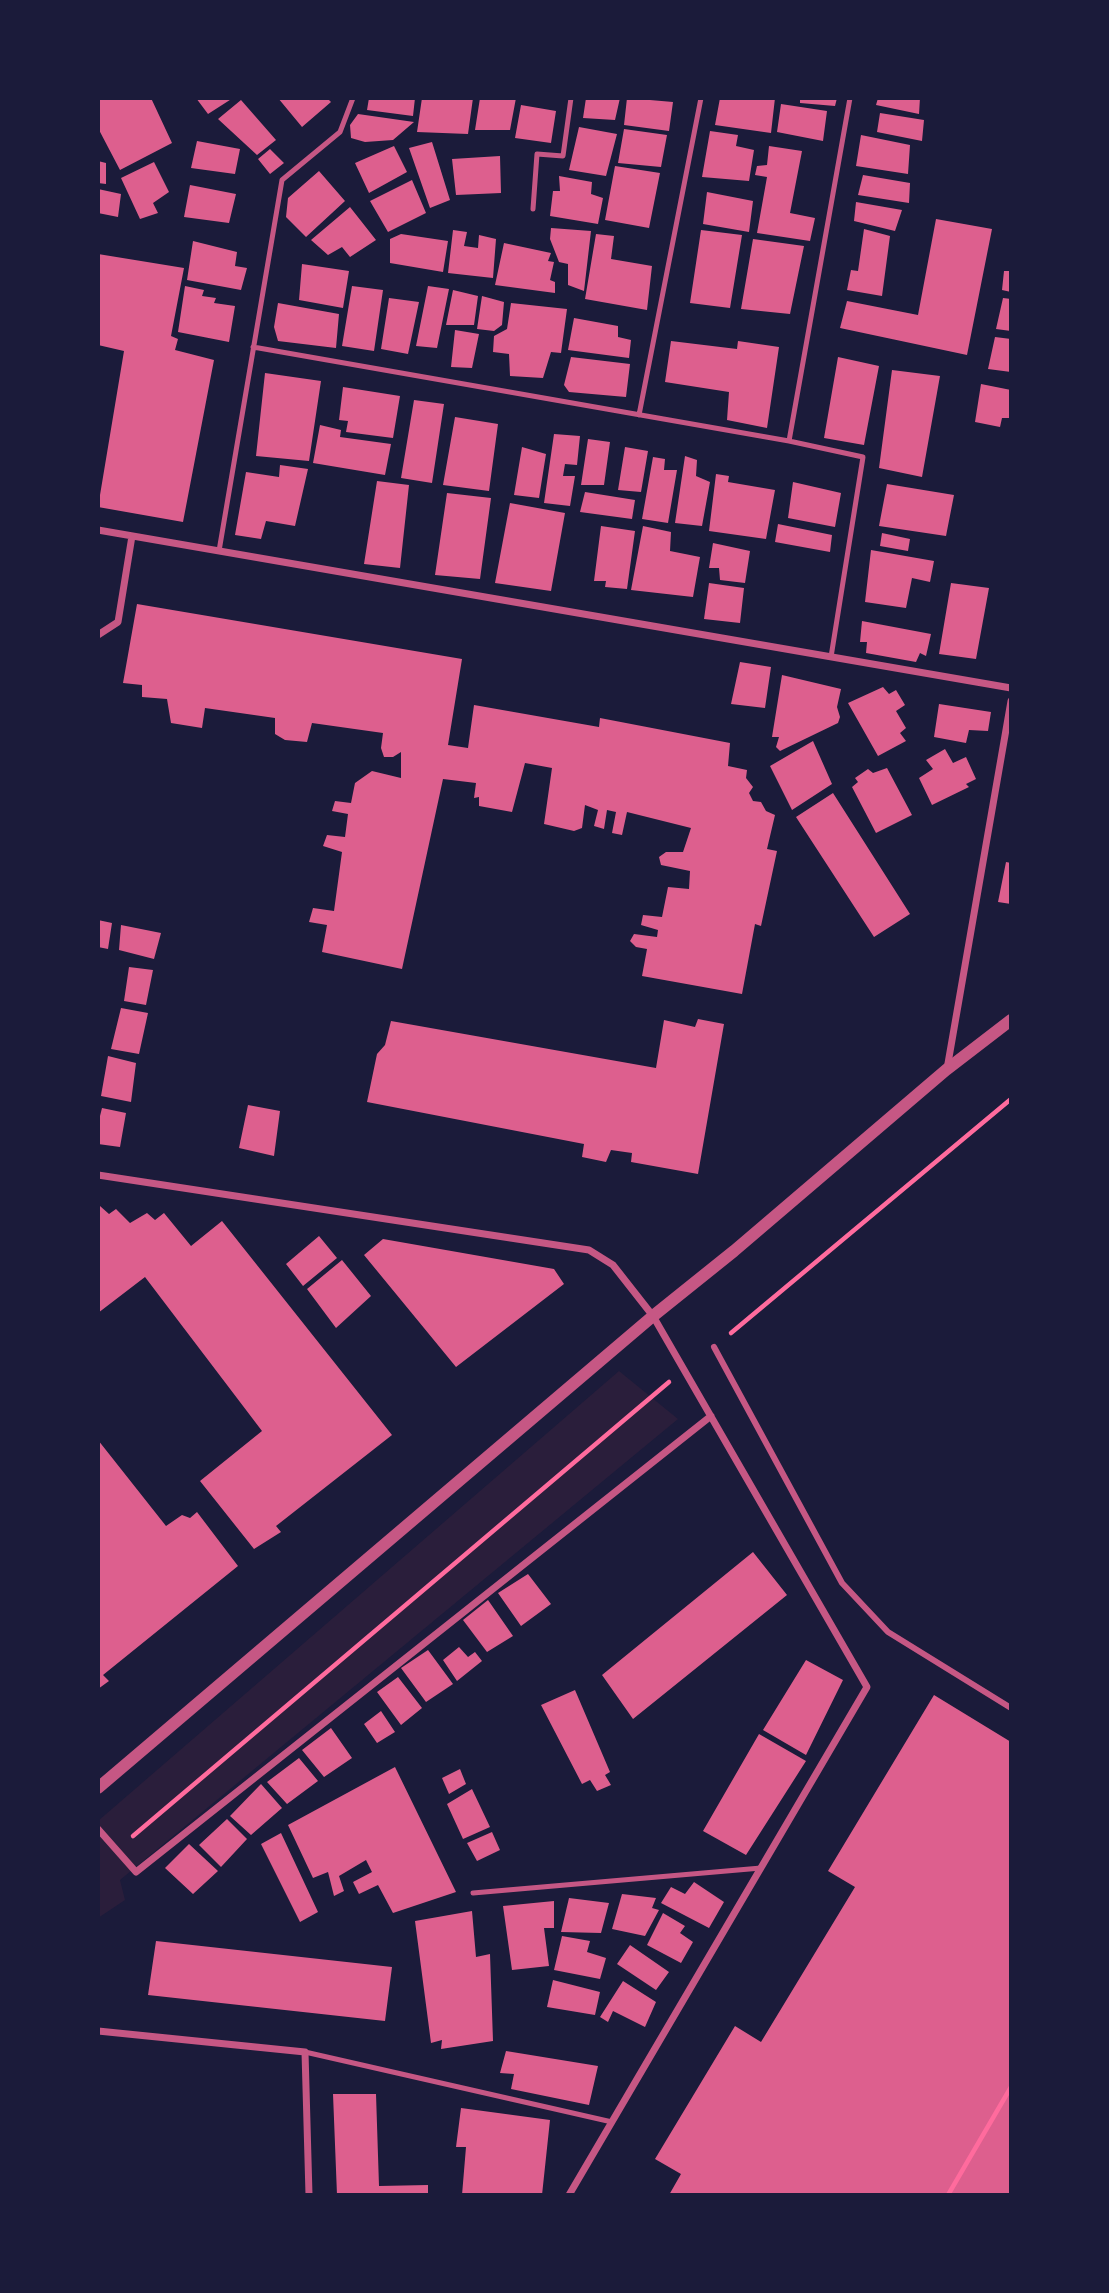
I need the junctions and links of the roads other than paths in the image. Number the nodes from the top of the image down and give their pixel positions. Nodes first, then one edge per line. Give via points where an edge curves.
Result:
1 (353, 98) edge
2 (571, 98) edge
3 (701, 98) edge
4 (850, 98) edge
5 (533, 209) dead end
6 (253, 347) junction
7 (639, 415) junction
8 (789, 441) junction
9 (98, 530) edge
10 (132, 536) junction
11 (219, 551) junction
12 (98, 635) edge
13 (831, 657) junction
14 (1011, 688) edge
15 (1011, 701) edge
16 (1011, 1020) edge
17 (946, 1070) junction
18 (98, 1175) edge
19 (653, 1316) junction
20 (714, 1347) road end
21 (710, 1416) junction
22 (1011, 1708) edge
23 (98, 1788) edge
24 (98, 1829) edge
25 (761, 1868) junction
26 (473, 1893) dead end
27 (98, 2031) edge
28 (306, 2052) junction
29 (612, 2122) junction
30 (309, 2195) edge
31 (569, 2195) edge

1 - 6 lane via 340,132 282,180
2 - 5 lane via 563,156 537,154
3 - 7 lane
4 - 8 lane
6 - 7 lane
6 - 11 lane
7 - 8 lane
8 - 13 lane via 863,457
9 - 10 street
10 - 11 street
10 - 12 street via 118,622
11 - 13 street
13 - 14 street
15 - 17 street
16 - 17 street
17 - 19 street
18 - 19 street via 589,1250 613,1265
19 - 21 street
19 - 23 street
20 - 22 street via 842,1583 888,1632
21 - 24 street via 136,1872
21 - 25 street via 866,1687
25 - 26 lane
25 - 29 street
27 - 28 street
28 - 29 lane
28 - 30 street
29 - 31 street

